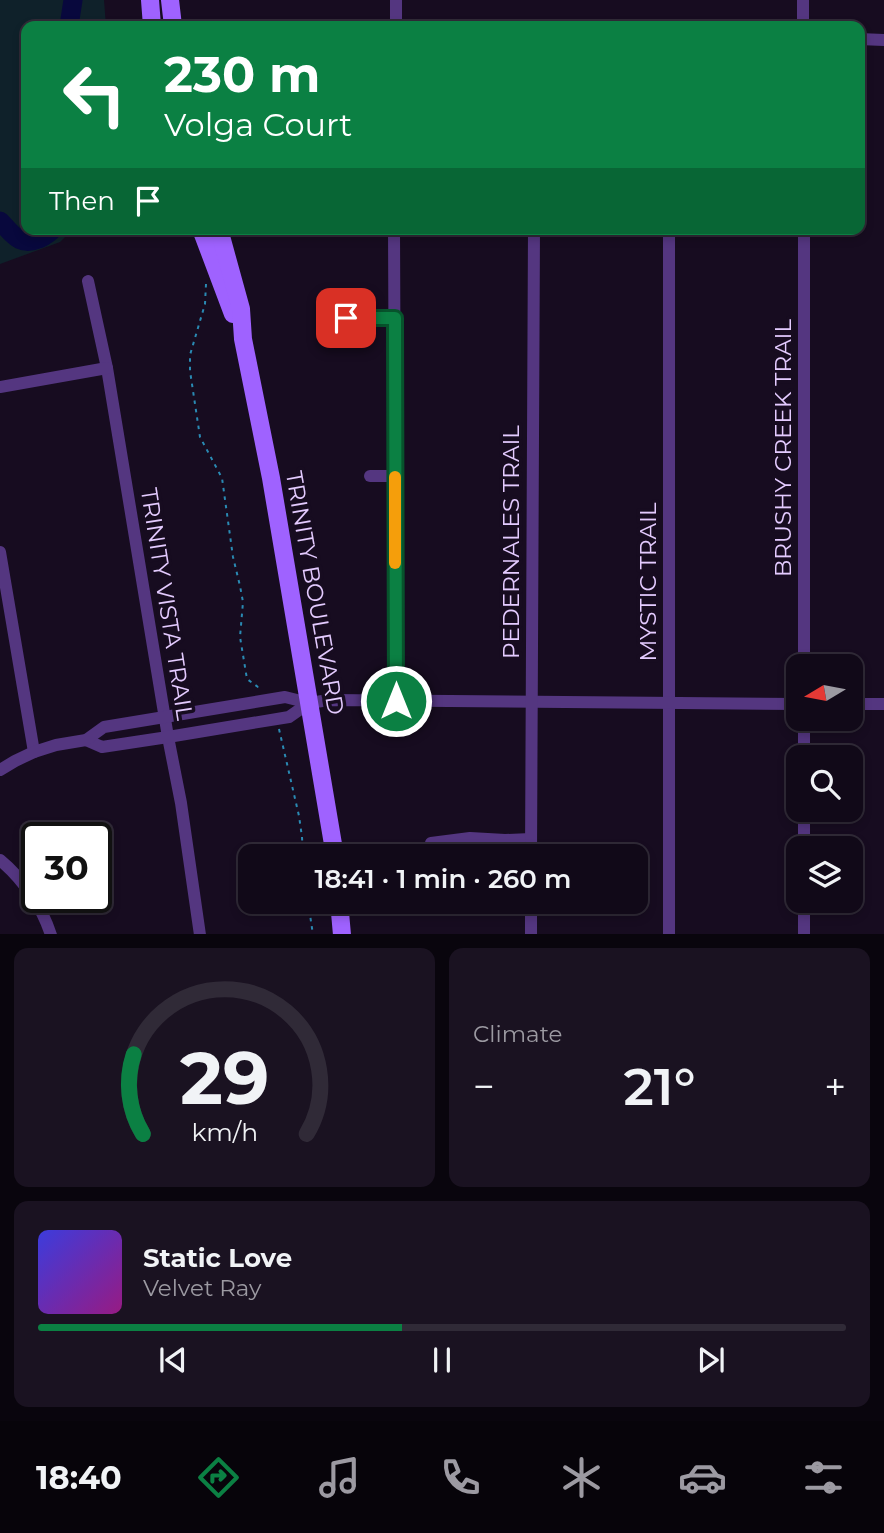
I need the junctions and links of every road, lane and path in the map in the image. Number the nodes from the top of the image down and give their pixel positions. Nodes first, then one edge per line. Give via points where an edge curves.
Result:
1 (150, 0) edge
2 (170, 0) edge
3 (396, 0) edge
4 (803, 0) edge
5 (152, 21) edge
6 (172, 21) edge
7 (396, 21) edge
8 (803, 21) edge
9 (865, 39) edge
10 (884, 40) edge
11 (203, 235) edge
12 (221, 235) edge
13 (394, 235) edge
14 (534, 235) edge
15 (668, 235) edge
16 (804, 235) edge
17 (206, 279) dead end
18 (88, 281) dead end
19 (346, 318) dead end
20 (395, 318) junction
21 (243, 339) junction
22 (107, 368) junction
23 (0, 387) edge
24 (370, 476) dead end
25 (395, 476) junction
26 (0, 552) edge
27 (804, 654) edge
28 (274, 699) junction
29 (396, 701) junction
30 (532, 702) junction
31 (669, 702) junction
32 (309, 703) junction
33 (786, 704) edge
34 (863, 704) edge
35 (884, 704) edge
36 (164, 716) junction
37 (277, 719) junction
38 (168, 737) junction
39 (86, 740) junction
40 (34, 752) junction
41 (0, 770) edge
42 (531, 839) junction
43 (431, 843) dead end
44 (302, 844) edge
45 (333, 844) edge
46 (531, 844) edge
47 (0, 860) edge
48 (804, 913) edge
49 (310, 914) edge
50 (340, 914) edge
51 (531, 914) edge
52 (51, 934) edge
53 (200, 934) edge
54 (313, 934) edge
55 (342, 934) edge
56 (531, 934) edge
57 (669, 934) edge
58 (804, 934) edge

1 - 5 main road
2 - 6 main road
3 - 7 street
4 - 8 street
9 - 10 street
11 - 21 main road, TRINITY BOULEVARD
12 - 21 main road, TRINITY BOULEVARD via 241,309
13 - 20 street
14 - 30 street, PEDERNALES TRAIL
15 - 31 street, MYSTIC TRAIL
16 - 27 street, BRUSHY CREEK TRAIL
17 - 28 path via 205,304 190,355 196,416 200,437 222,478 243,602 240,637 247,678 269,689
18 - 22 street, TRINITY VISTA TRAIL
19 - 20 street
20 - 25 street
21 - 32 main road, TRINITY BOULEVARD
22 - 23 street
22 - 36 street, TRINITY VISTA TRAIL
24 - 25 street
25 - 29 street
26 - 40 street
28 - 32 street
28 - 36 street
29 - 30 street
29 - 32 street
30 - 31 street
30 - 42 street, PEDERNALES TRAIL
31 - 33 street
31 - 57 street, MYSTIC TRAIL
32 - 37 street via 289,717
32 - 45 main road, TRINITY BOULEVARD
34 - 35 street
36 - 38 street, TRINITY VISTA TRAIL
36 - 39 street via 104,727
37 - 38 street
37 - 44 path
38 - 39 street via 102,747
38 - 53 street, TRINITY VISTA TRAIL
39 - 40 street
40 - 41 street
42 - 43 street
42 - 46 street, PEDERNALES TRAIL
47 - 52 street via 27,891
48 - 58 street
49 - 54 path
50 - 55 main road
51 - 56 street

